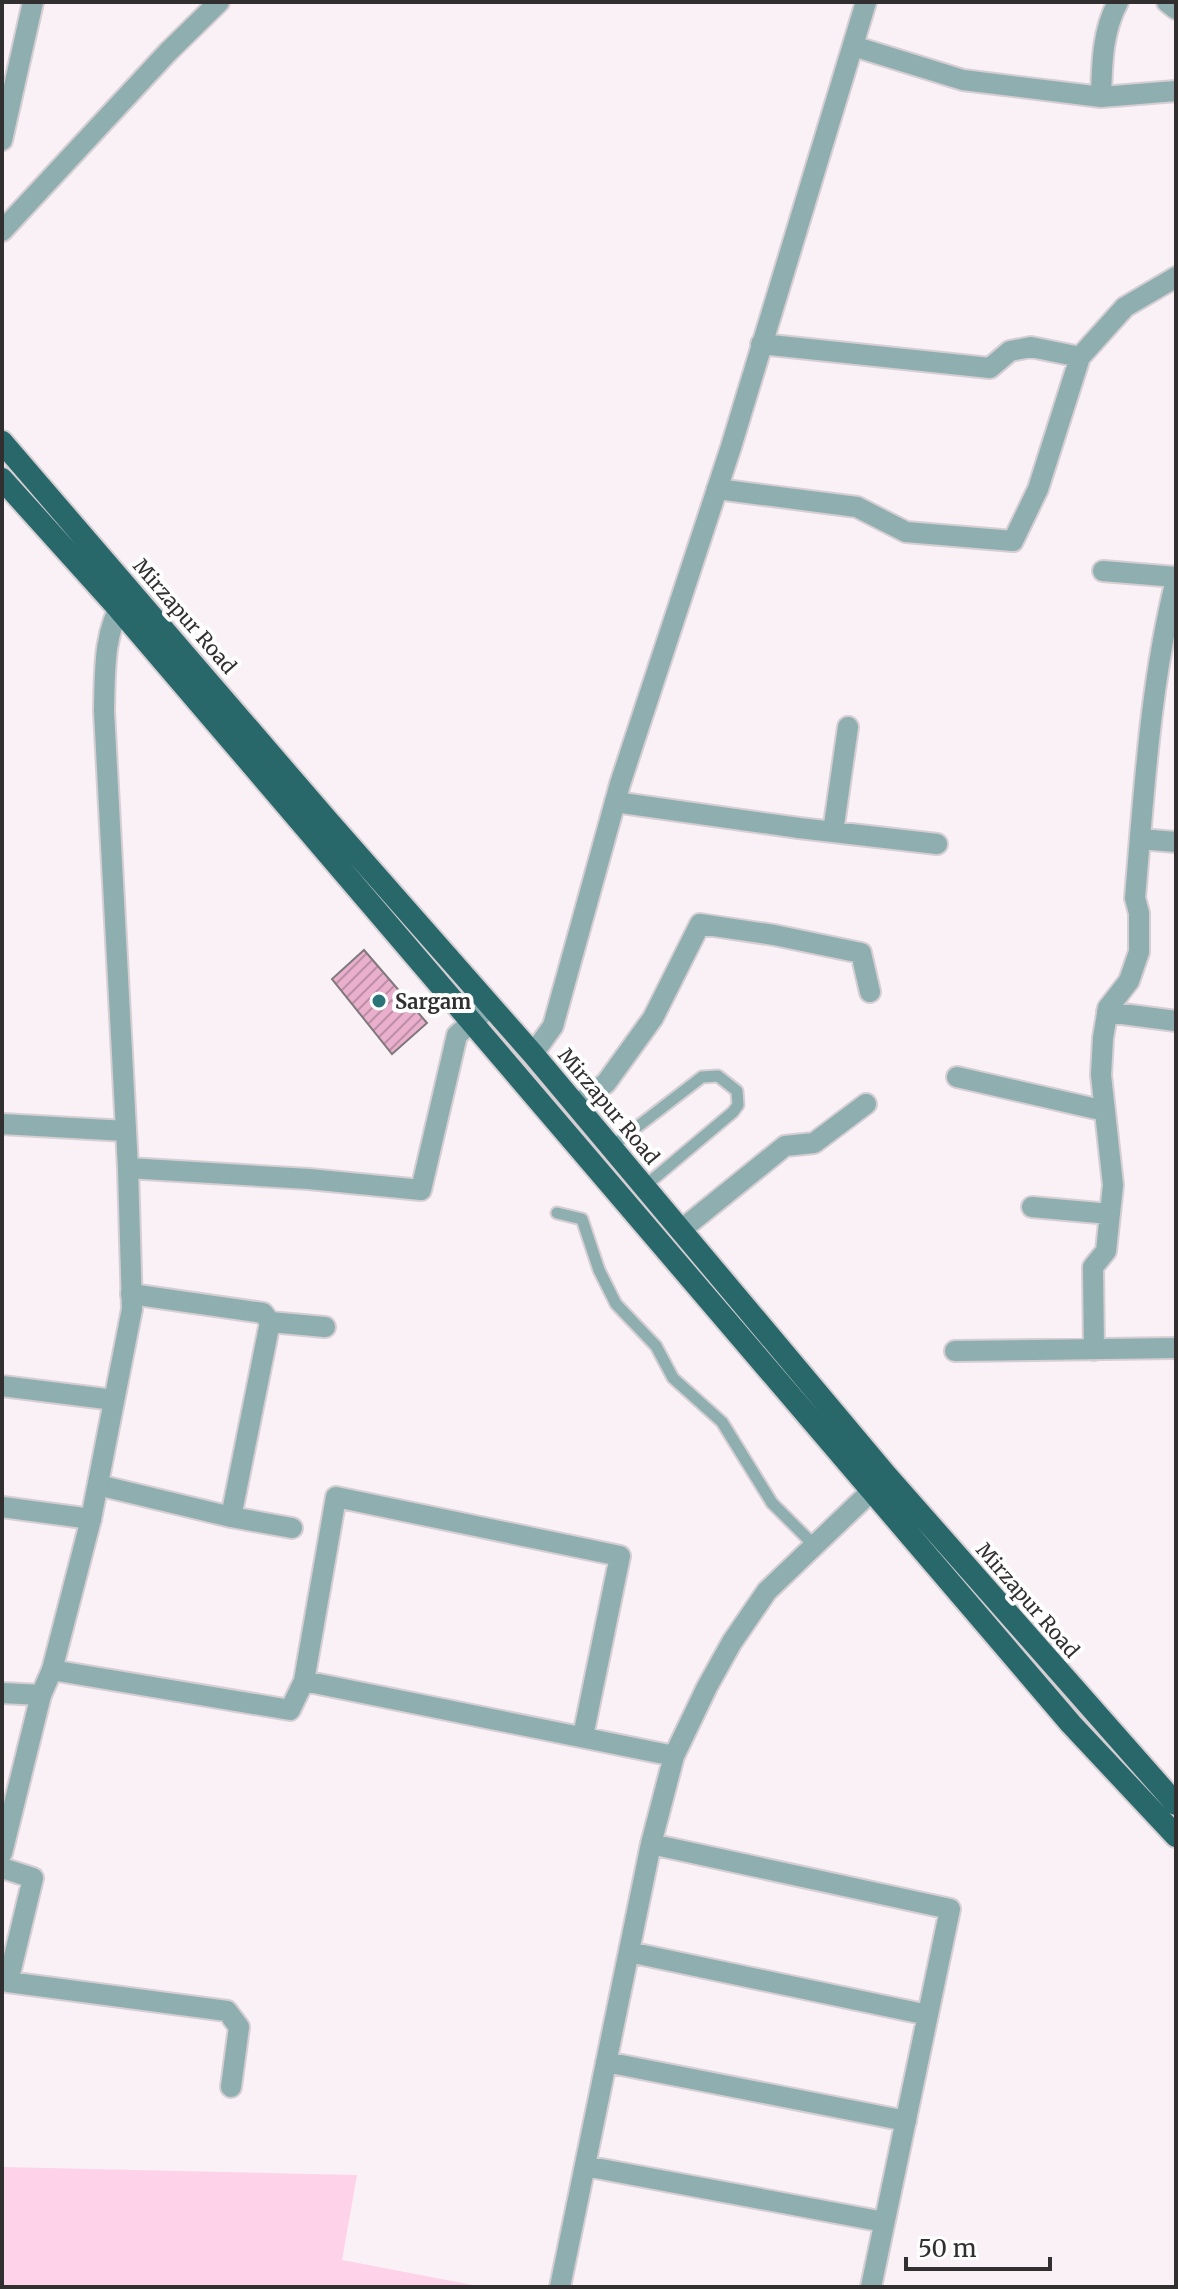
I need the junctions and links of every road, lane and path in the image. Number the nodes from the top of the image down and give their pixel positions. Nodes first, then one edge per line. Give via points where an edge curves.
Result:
1 (33, 2) edge
2 (219, 2) edge
3 (866, 2) edge
4 (1118, 2) edge
5 (1167, 2) edge
6 (1176, 9) edge
7 (853, 46) junction
8 (1176, 91) edge
9 (1101, 97) junction
10 (2, 140) edge
11 (2, 231) edge
12 (1176, 277) edge
13 (761, 344) junction
14 (1080, 357) junction
15 (4, 451) edge
16 (2, 479) edge
17 (717, 489) junction
18 (1103, 571) dead end
19 (1176, 579) edge
20 (130, 588) junction
21 (118, 608) junction
22 (848, 727) dead end
23 (615, 802) junction
24 (833, 832) junction
25 (1140, 839) junction
26 (1176, 842) edge
27 (937, 844) dead end
28 (870, 992) dead end
29 (491, 1006) junction
30 (1107, 1012) junction
31 (471, 1021) junction
32 (1176, 1021) edge
33 (533, 1054) junction
34 (957, 1077) dead end
35 (866, 1104) dead end
36 (576, 1105) junction
37 (1105, 1111) junction
38 (2, 1124) edge
39 (126, 1131) junction
40 (611, 1147) junction
41 (128, 1168) junction
42 (645, 1186) junction
43 (1032, 1207) dead end
44 (557, 1213) dead end
45 (1110, 1214) junction
46 (681, 1230) junction
47 (131, 1294) junction
48 (270, 1322) junction
49 (325, 1327) dead end
50 (1176, 1348) edge
51 (1094, 1350) junction
52 (955, 1351) dead end
53 (2, 1386) edge
54 (114, 1400) junction
55 (887, 1476) junction
56 (98, 1485) junction
57 (870, 1491) junction
58 (2, 1507) edge
59 (231, 1517) junction
60 (91, 1519) junction
61 (292, 1528) dead end
62 (814, 1545) junction
63 (52, 1670) junction
64 (304, 1681) junction
65 (2, 1693) edge
66 (41, 1695) junction
67 (583, 1736) junction
68 (674, 1756) junction
69 (1176, 1804) edge
70 (1176, 1836) edge
71 (651, 1844) junction
72 (2, 1853) edge
73 (2, 1868) edge
74 (629, 1952) junction
75 (928, 2015) junction
76 (606, 2062) junction
77 (231, 2087) dead end
78 (906, 2121) junction
79 (585, 2166) junction
80 (884, 2222) junction
81 (560, 2287) edge
82 (871, 2287) edge

1 - 10 street
2 - 11 street
3 - 7 street
4 - 9 street via 1103,46
5 - 6 street
7 - 9 street via 963,80
7 - 13 street
8 - 9 street
12 - 14 street via 1125,307
13 - 14 street via 990,368 1010,351 1031,347
13 - 17 street
14 - 17 street via 1038,489 1013,541 906,532 857,507
15 - 20 highway, Mirzapur Road
16 - 21 highway
17 - 23 street
18 - 19 street
19 - 25 street via 1166,618
20 - 21 street
20 - 29 highway, Mirzapur Road
21 - 31 highway
21 - 39 street via 105,652 104,711
22 - 24 street
23 - 24 street
23 - 33 street via 553,1026
24 - 27 street
25 - 26 street
25 - 30 street via 1135,898 1139,952 1129,981
28 - 36 street via 861,953 700,924 653,1018 606,1083
29 - 31 street
29 - 33 highway, Mirzapur Road
30 - 32 street
30 - 37 street via 1101,1075
31 - 41 street via 457,1035 421,1190
31 - 57 highway
33 - 36 highway, Mirzapur Road
34 - 37 street
35 - 46 street via 814,1143 785,1146
36 - 40 highway, Mirzapur Road
37 - 45 street via 1113,1185
38 - 39 street
39 - 41 street
40 - 42 highway, Mirzapur Road
40 - 42 lane via 695,1080 718,1076 731,1085 739,1099 733,1112
41 - 47 street
42 - 46 highway, Mirzapur Road
43 - 45 street
44 - 62 lane via 582,1219 616,1304 656,1346 673,1378 722,1422 772,1503
45 - 51 street via 1106,1251 1093,1267
46 - 55 highway, Mirzapur Road
47 - 48 street via 263,1313
47 - 54 street
48 - 49 street
48 - 59 street
50 - 51 street
51 - 52 street
53 - 54 street
54 - 56 street
55 - 57 street
55 - 69 highway, Mirzapur Road
56 - 59 street
56 - 60 street
57 - 62 street
57 - 70 highway via 1071,1724
58 - 60 street
59 - 61 street
60 - 63 street
62 - 68 street via 767,1591 732,1642
63 - 64 street via 290,1710
63 - 66 street
64 - 67 street
64 - 67 street via 336,1497 620,1556
65 - 66 street
66 - 72 street
67 - 68 street
68 - 71 street
71 - 74 street
71 - 75 street via 950,1909
73 - 77 street via 33,1878 8,1982 227,2011 239,2027
74 - 75 street
74 - 76 street
75 - 78 street
76 - 78 street
76 - 79 street
78 - 80 street
79 - 80 street
79 - 81 street
80 - 82 street

